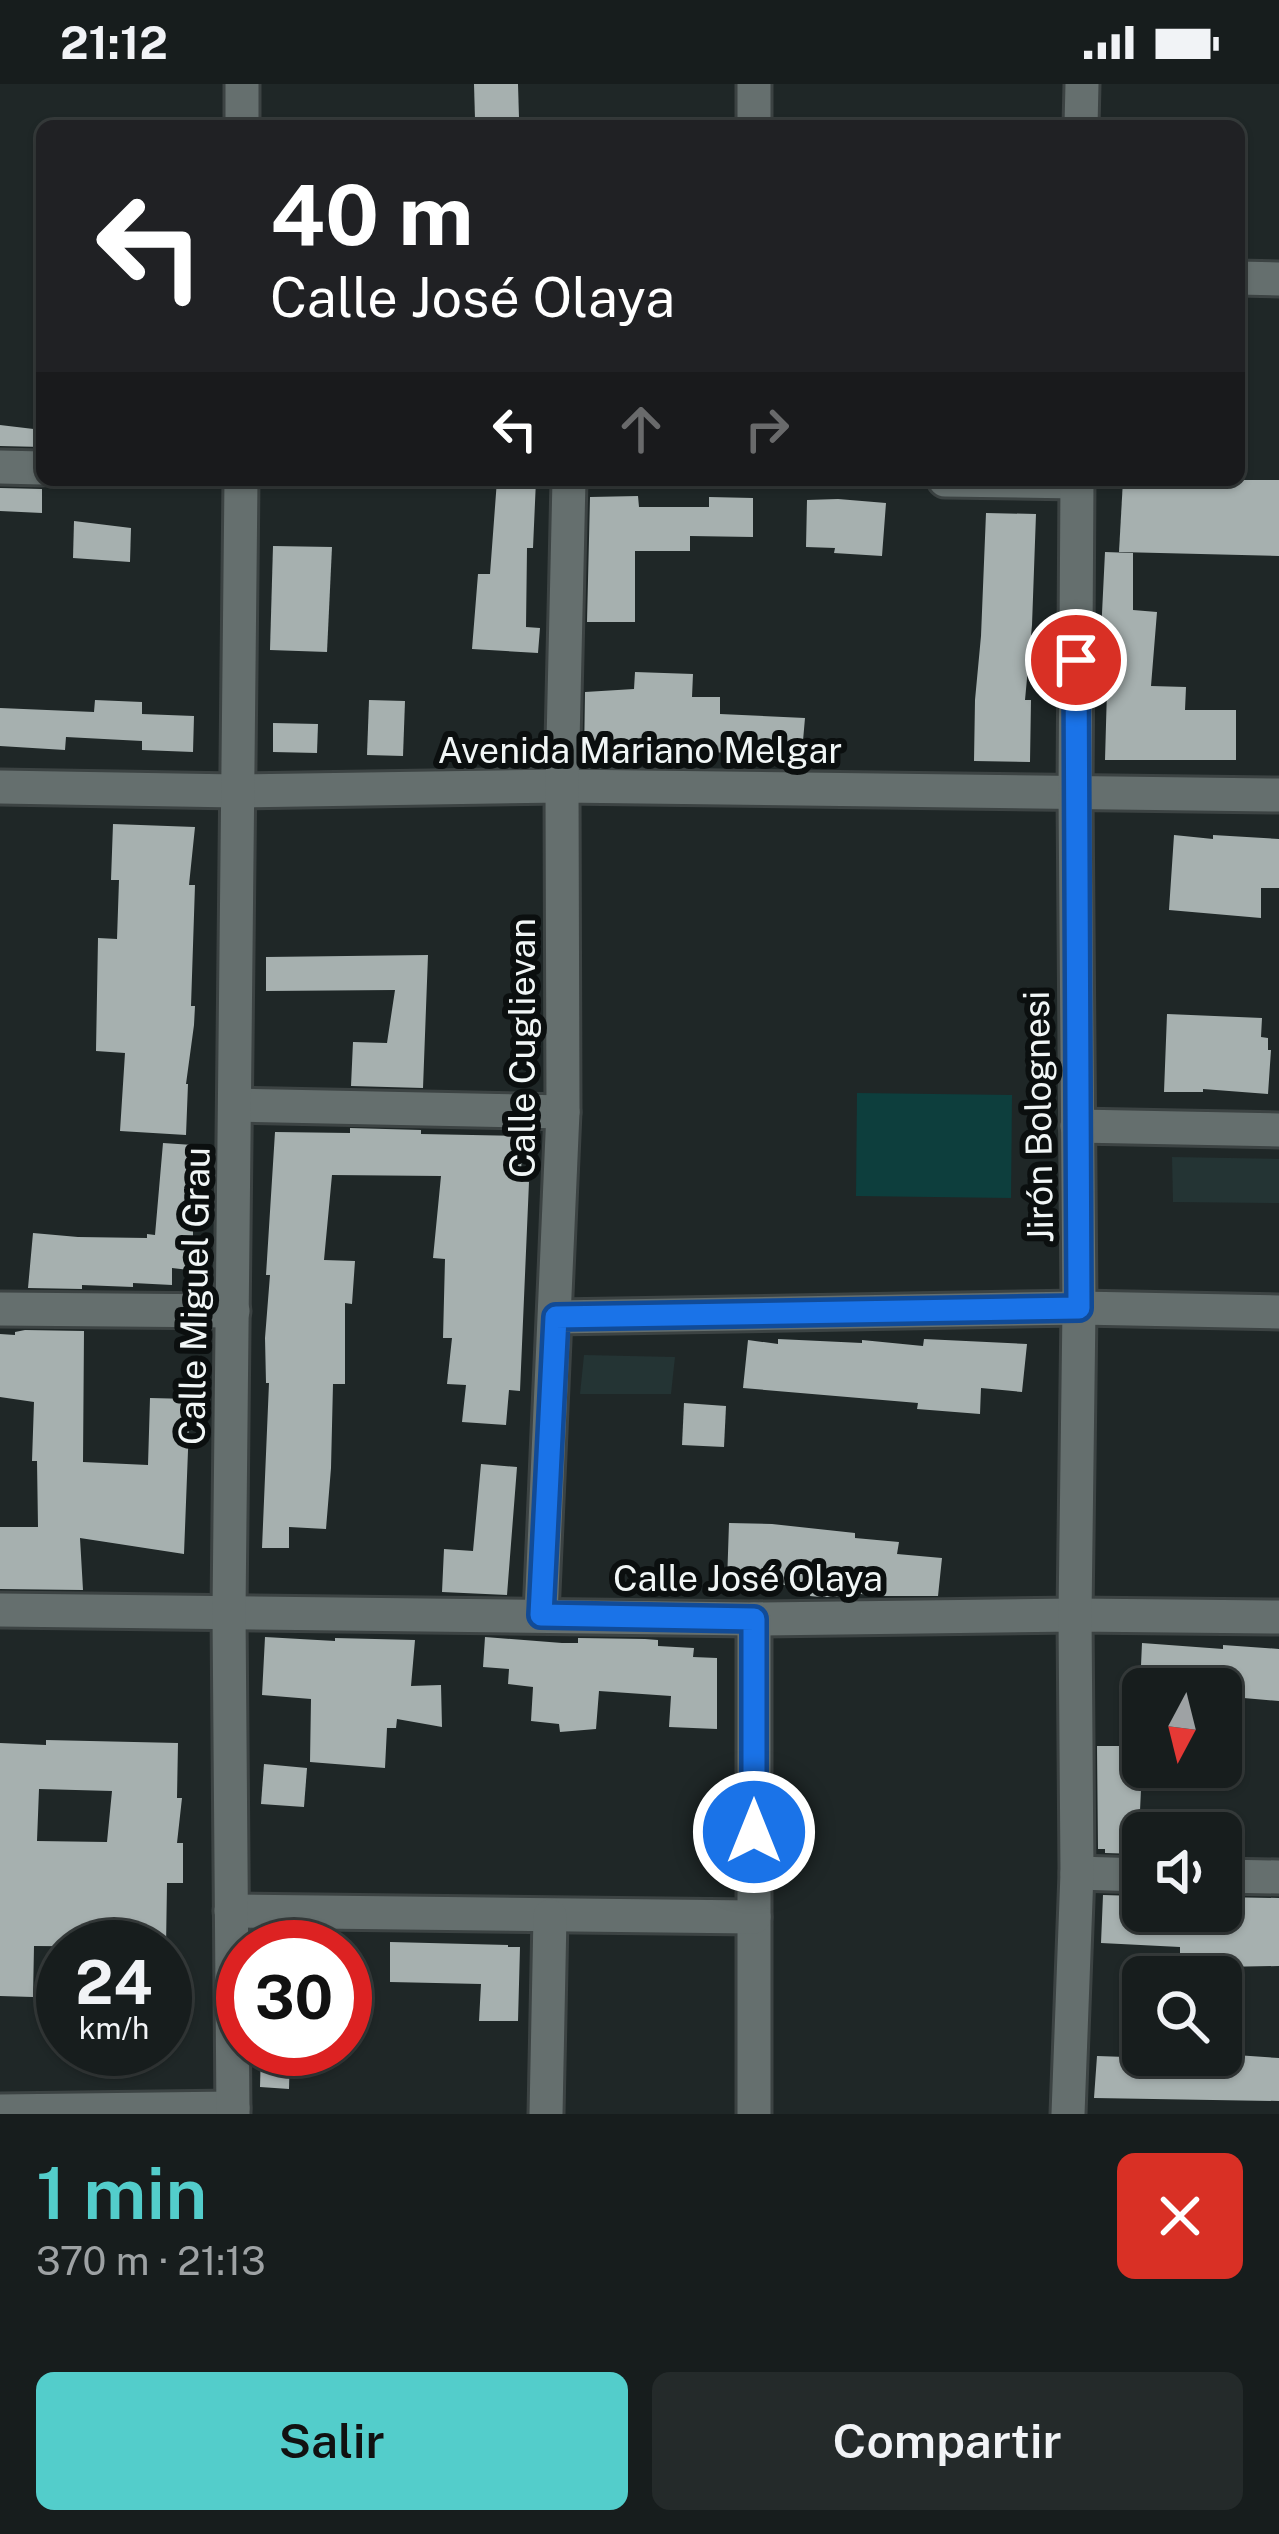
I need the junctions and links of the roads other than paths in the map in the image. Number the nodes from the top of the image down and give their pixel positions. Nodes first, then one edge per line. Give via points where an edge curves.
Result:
1 (242, 84) edge
2 (754, 84) edge
3 (1082, 84) edge
4 (242, 120) edge
5 (754, 120) edge
6 (1081, 120) edge
7 (1245, 278) edge
8 (1279, 279) edge
9 (0, 467) edge
10 (36, 468) edge
11 (241, 486) edge
12 (569, 486) edge
13 (1077, 486) edge
14 (562, 786) junction
15 (0, 787) edge
16 (237, 791) junction
17 (1075, 793) junction
18 (1279, 796) edge
19 (236, 1105) junction
20 (563, 1112) junction
21 (1077, 1126) junction
22 (1279, 1130) edge
23 (1079, 1308) junction
24 (0, 1309) edge
25 (233, 1310) junction
26 (1279, 1312) edge
27 (556, 1317) junction
28 (0, 1610) edge
29 (229, 1612) junction
30 (541, 1615) junction
31 (1075, 1615) junction
32 (1279, 1617) edge
33 (754, 1619) junction
34 (1077, 1874) junction
35 (1122, 1875) edge
36 (1242, 1876) edge
37 (1279, 1877) edge
38 (231, 1911) junction
39 (550, 1916) junction
40 (754, 1917) junction
41 (0, 2110) edge
42 (233, 2111) edge
43 (546, 2114) edge
44 (754, 2114) edge
45 (1068, 2114) edge

1 - 4 street
2 - 5 street
3 - 6 street
7 - 8 street
9 - 10 street
11 - 16 street, Calle Miguel Grau
12 - 14 street, Calle Cuglievan
13 - 17 street, Jirón Bolognesi
14 - 16 street, Avenida Mariano Melgar
14 - 17 street, Avenida Mariano Melgar
14 - 20 street, Calle Cuglievan
15 - 16 street, Avenida Mariano Melgar
16 - 19 street, Calle Miguel Grau
17 - 18 street, Avenida Mariano Melgar
17 - 21 street, Jirón Bolognesi
19 - 20 street
19 - 25 street, Calle Miguel Grau
20 - 27 street, Calle Cuglievan
21 - 22 street
21 - 23 street, Jirón Bolognesi
23 - 26 street
23 - 27 street
23 - 31 street, Jirón Bolognesi
24 - 25 street
25 - 29 street, Calle Miguel Grau
27 - 30 street, Calle Cuglievan
28 - 29 street, Calle José Olaya
29 - 30 street, Calle José Olaya
29 - 38 street, Calle Miguel Grau
30 - 33 street, Calle José Olaya
31 - 32 street, Calle José Olaya
31 - 33 street, Calle José Olaya
31 - 34 street, Jirón Bolognesi
33 - 40 street
34 - 35 street
34 - 45 street, Jirón Bolognesi
36 - 37 street
38 - 39 street
38 - 42 street, Calle Miguel Grau
39 - 40 street
39 - 43 street
40 - 44 street
41 - 42 street

